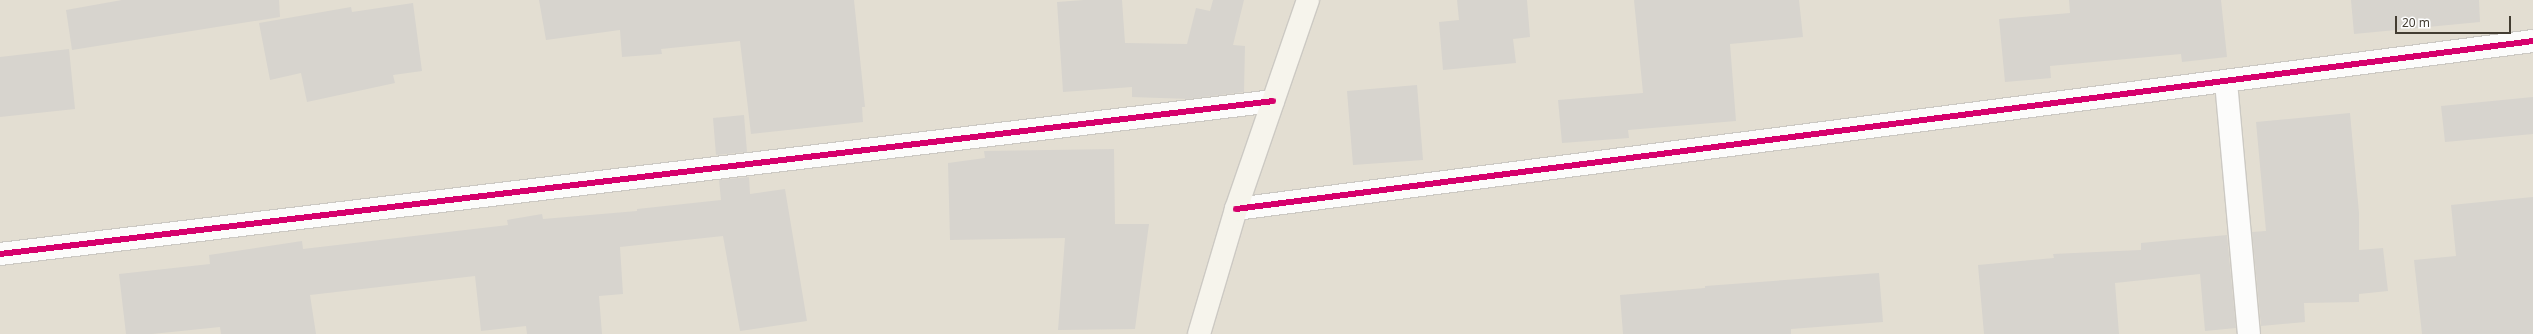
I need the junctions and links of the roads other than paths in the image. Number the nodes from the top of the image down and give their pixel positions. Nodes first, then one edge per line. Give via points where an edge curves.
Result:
1 (1308, 0) edge
2 (2533, 41) edge
3 (2226, 82) junction
4 (1273, 101) junction
5 (1236, 209) junction
6 (0, 254) edge
7 (1199, 334) edge
8 (2249, 334) edge

1 - 4 street
2 - 3 street
3 - 5 street
3 - 8 street
4 - 5 street
4 - 6 street
5 - 7 street

